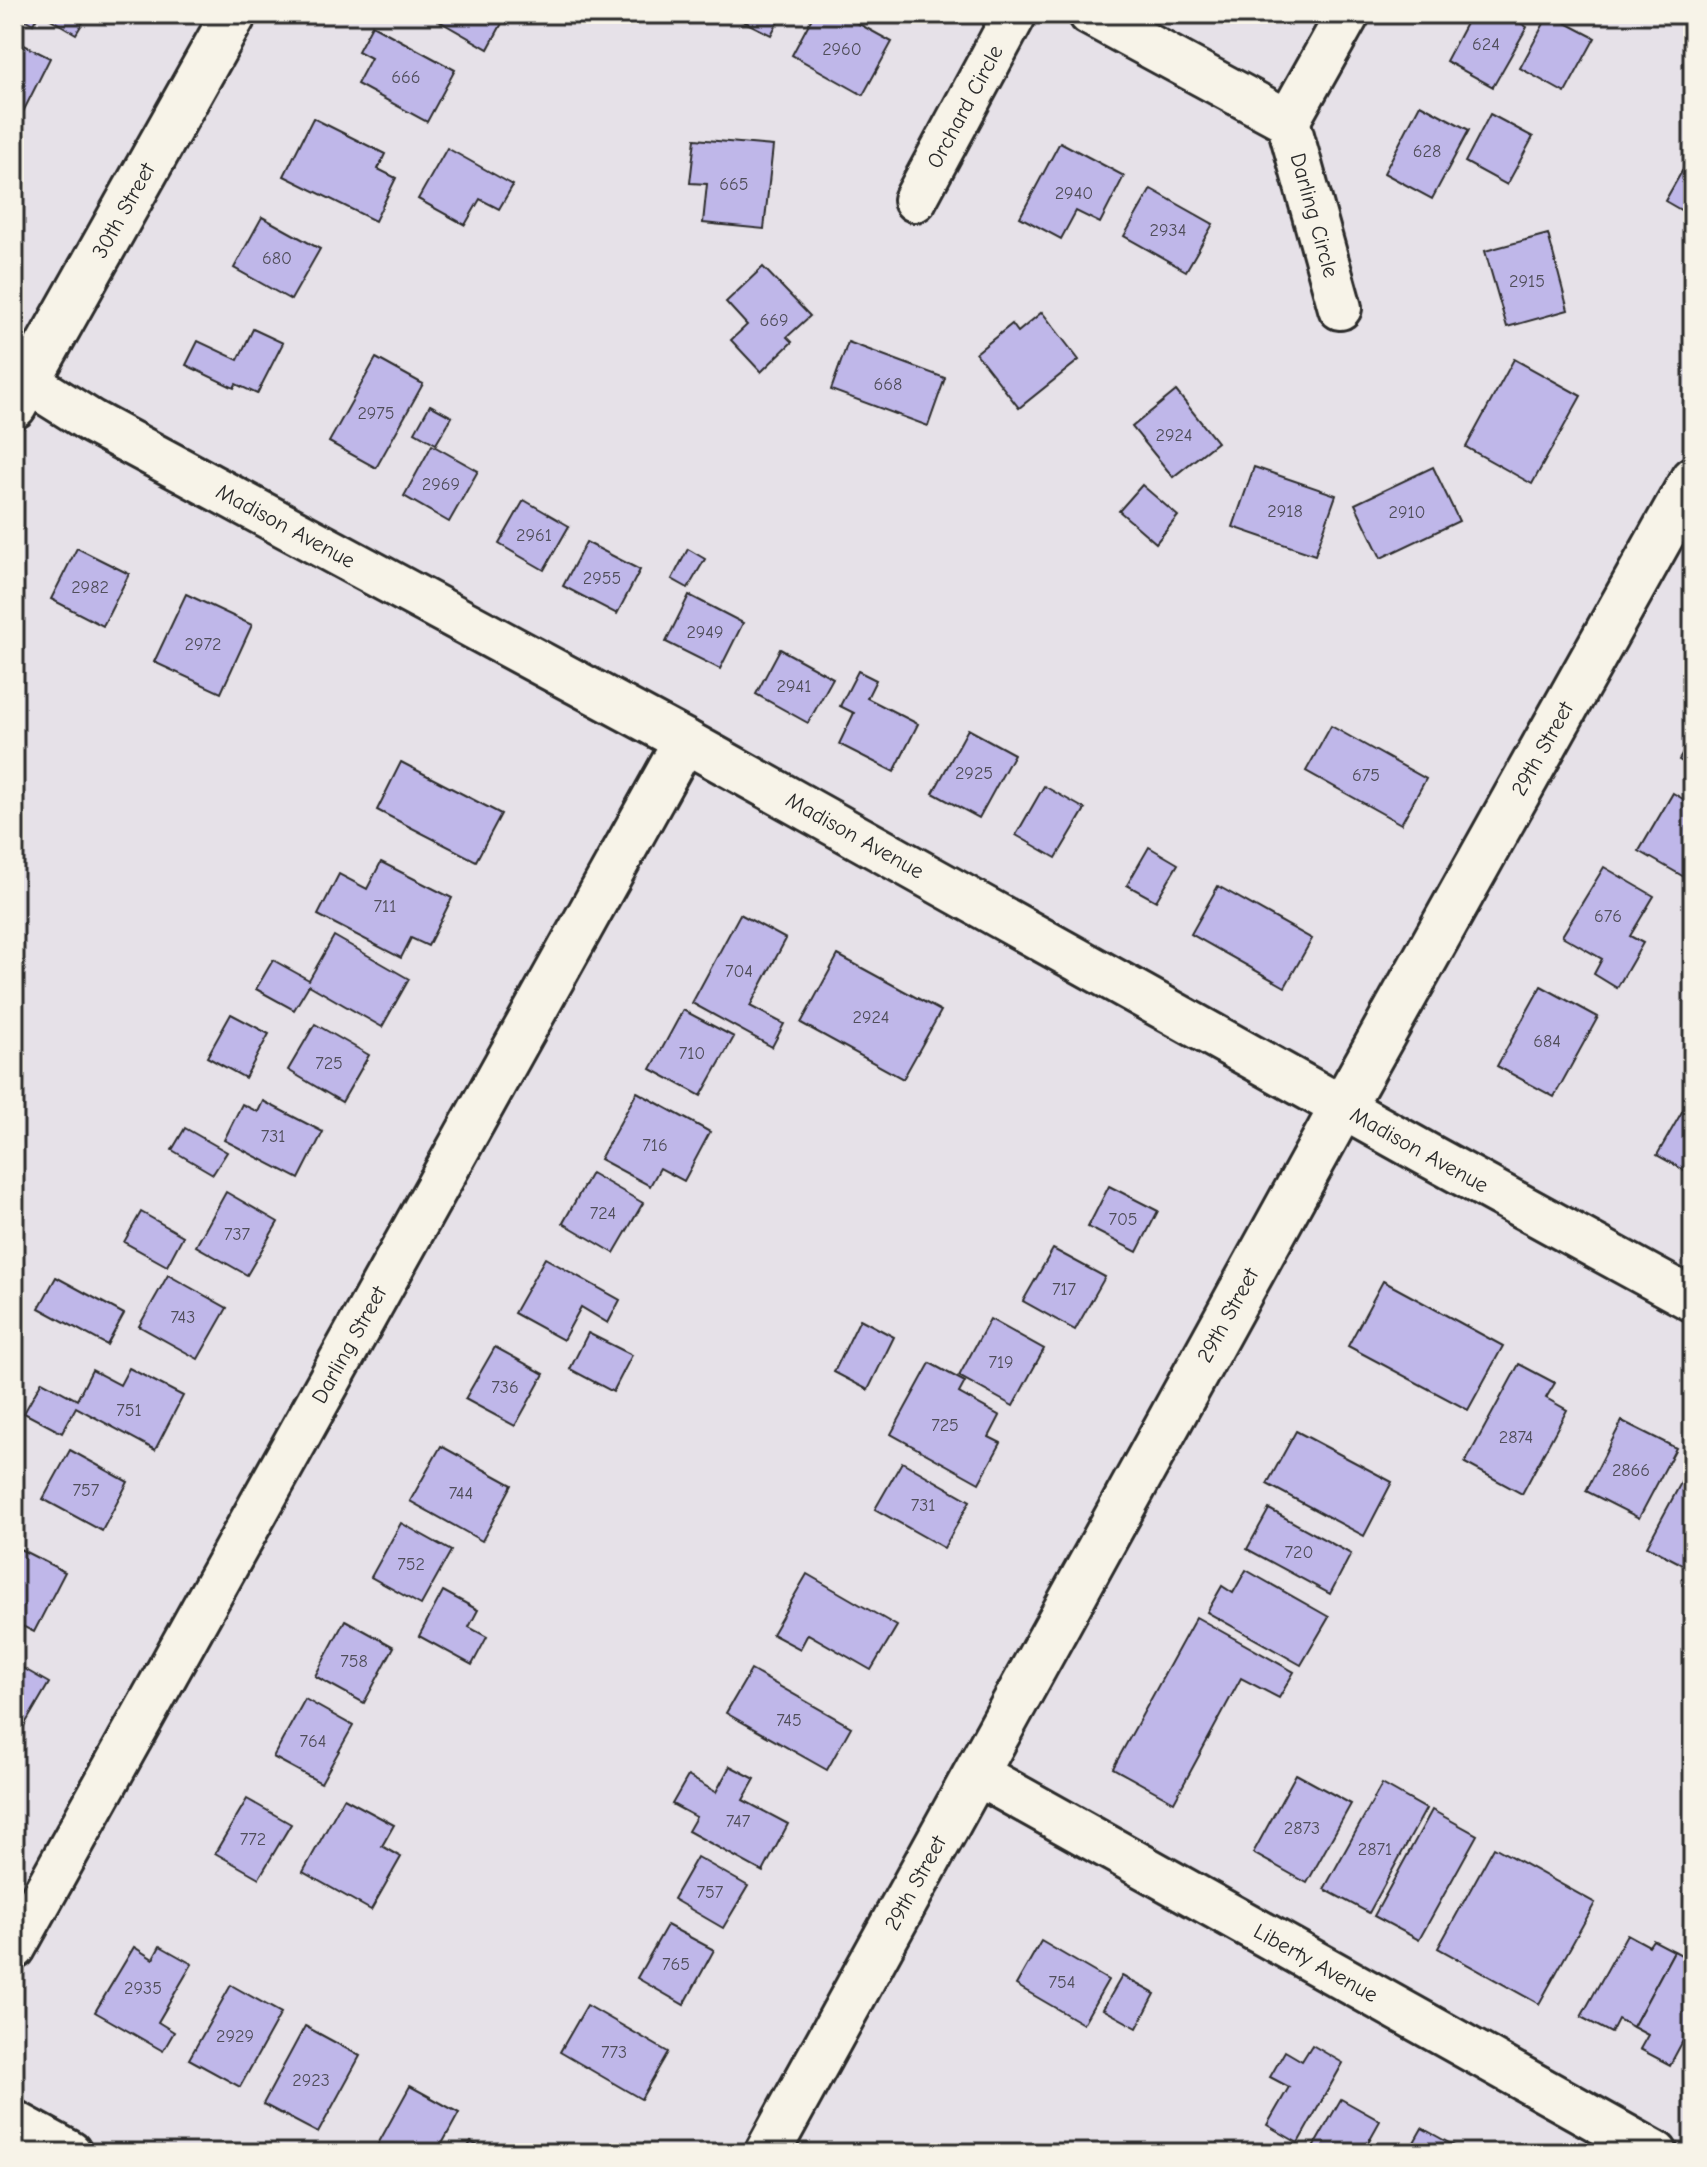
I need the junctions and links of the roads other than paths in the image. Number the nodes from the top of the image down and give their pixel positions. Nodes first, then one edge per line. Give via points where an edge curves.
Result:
1 (234, 14) edge
2 (1015, 14) edge
3 (1090, 14) edge
4 (1348, 14) edge
5 (1288, 121) junction
6 (915, 200) dead end
7 (1340, 308) dead end
8 (19, 387) edge
9 (1693, 479) edge
10 (685, 741) junction
11 (1343, 1106) junction
12 (1693, 1300) edge
13 (977, 1774) junction
14 (14, 1948) edge
15 (14, 2123) edge
16 (69, 2153) edge
17 (767, 2153) edge
18 (1656, 2153) edge

1 - 8 street, 30th Street
2 - 6 street, Orchard Circle
3 - 5 street
4 - 5 street
5 - 7 street, Darling Circle
8 - 10 street, Madison Avenue
9 - 11 street, 29th Street
10 - 11 street, Madison Avenue
10 - 14 street, Darling Street
11 - 12 street, Madison Avenue
11 - 13 street, 29th Street
13 - 17 street, 29th Street
13 - 18 street, Liberty Avenue
15 - 16 street

